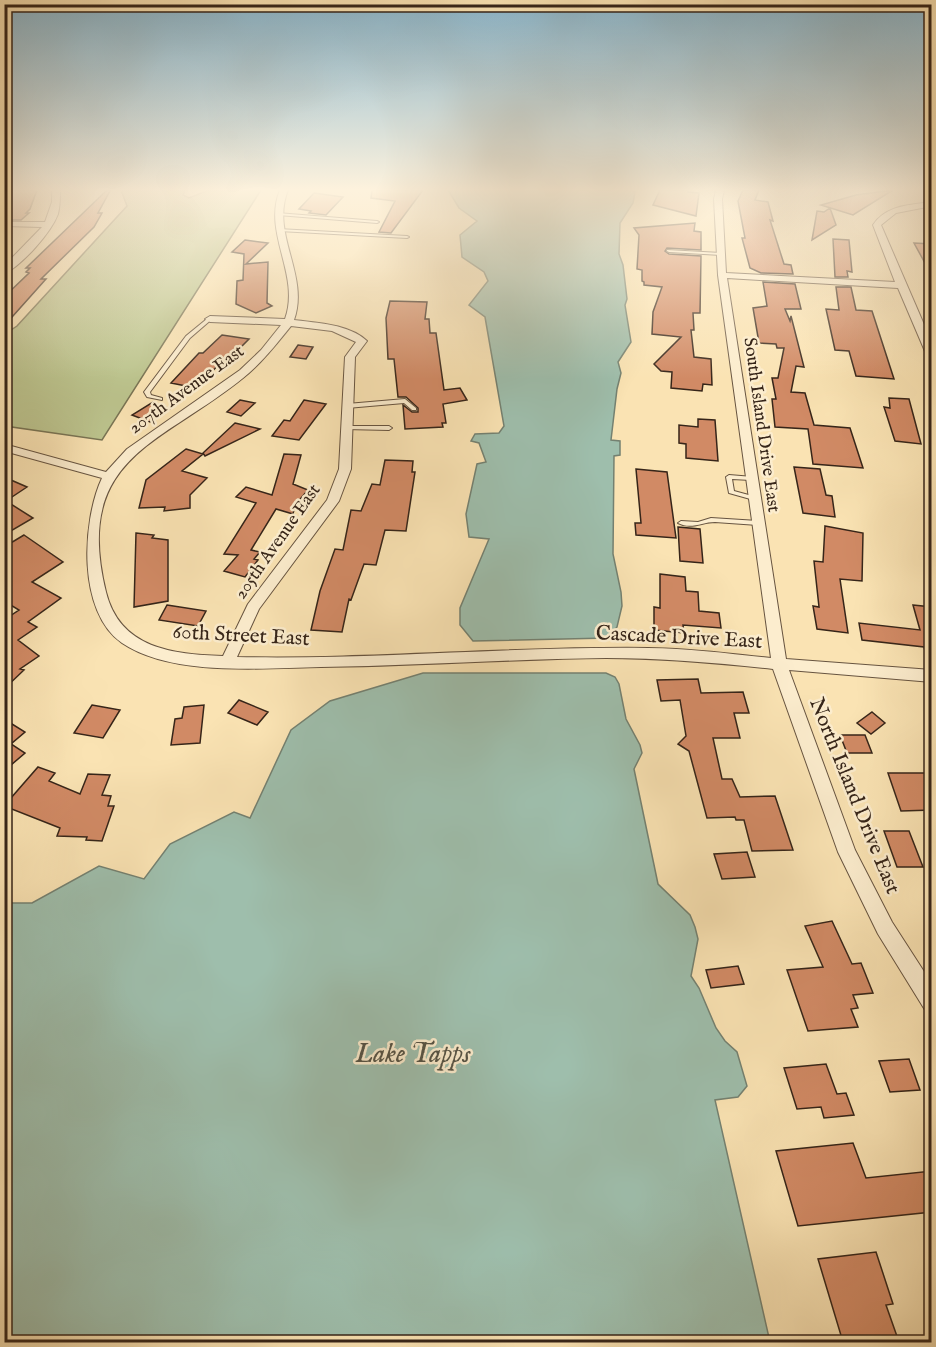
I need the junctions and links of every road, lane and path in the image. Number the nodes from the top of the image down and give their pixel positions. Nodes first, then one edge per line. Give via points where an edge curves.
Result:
1 (21, 253) edge
2 (285, 253) edge
3 (701, 253) edge
4 (887, 253) edge
5 (721, 254) joint
6 (4, 271) edge
7 (722, 275) junction
8 (900, 285) junction
9 (210, 319) joint
10 (288, 322) junction
11 (932, 356) edge
12 (160, 399) dead end
13 (347, 406) junction
14 (414, 409) dead end
15 (347, 428) junction
16 (389, 428) dead end
17 (4, 447) edge
18 (109, 476) junction
19 (751, 478) junction
20 (754, 498) junction
21 (681, 523) dead end
22 (758, 523) junction
23 (423, 660) joint
24 (228, 661) junction
25 (778, 664) junction
26 (932, 676) edge
27 (932, 1003) edge

1 - 6 street
2 - 10 street, 207th Avenue East via 294,283
3 - 5 lane
4 - 8 street
5 - 7 street, South Island Drive East
7 - 8 street
7 - 19 street, South Island Drive East
8 - 11 street
9 - 10 street
9 - 12 lane via 188,337 147,392 148,396
10 - 13 street, 205th Avenue East via 327,328 362,341 350,357
10 - 18 street, 207th Avenue East via 244,372 131,451
13 - 14 lane via 405,401
13 - 15 street, 205th Avenue East
15 - 16 lane
15 - 24 street, 205th Avenue East via 345,469 333,501 253,607
17 - 18 street
18 - 24 street, 60th Street East via 98,500 94,535 96,571 109,621 126,639 143,648
19 - 20 street, South Island Drive East
19 - 20 lane via 729,477 731,492
20 - 22 street, South Island Drive East
21 - 22 lane
22 - 25 street, South Island Drive East
23 - 24 street, 60th Street East
23 - 25 street, Cascade Drive East via 649,653
25 - 26 street, Cascade Drive East
25 - 27 street, North Island Drive East via 847,852 885,928

